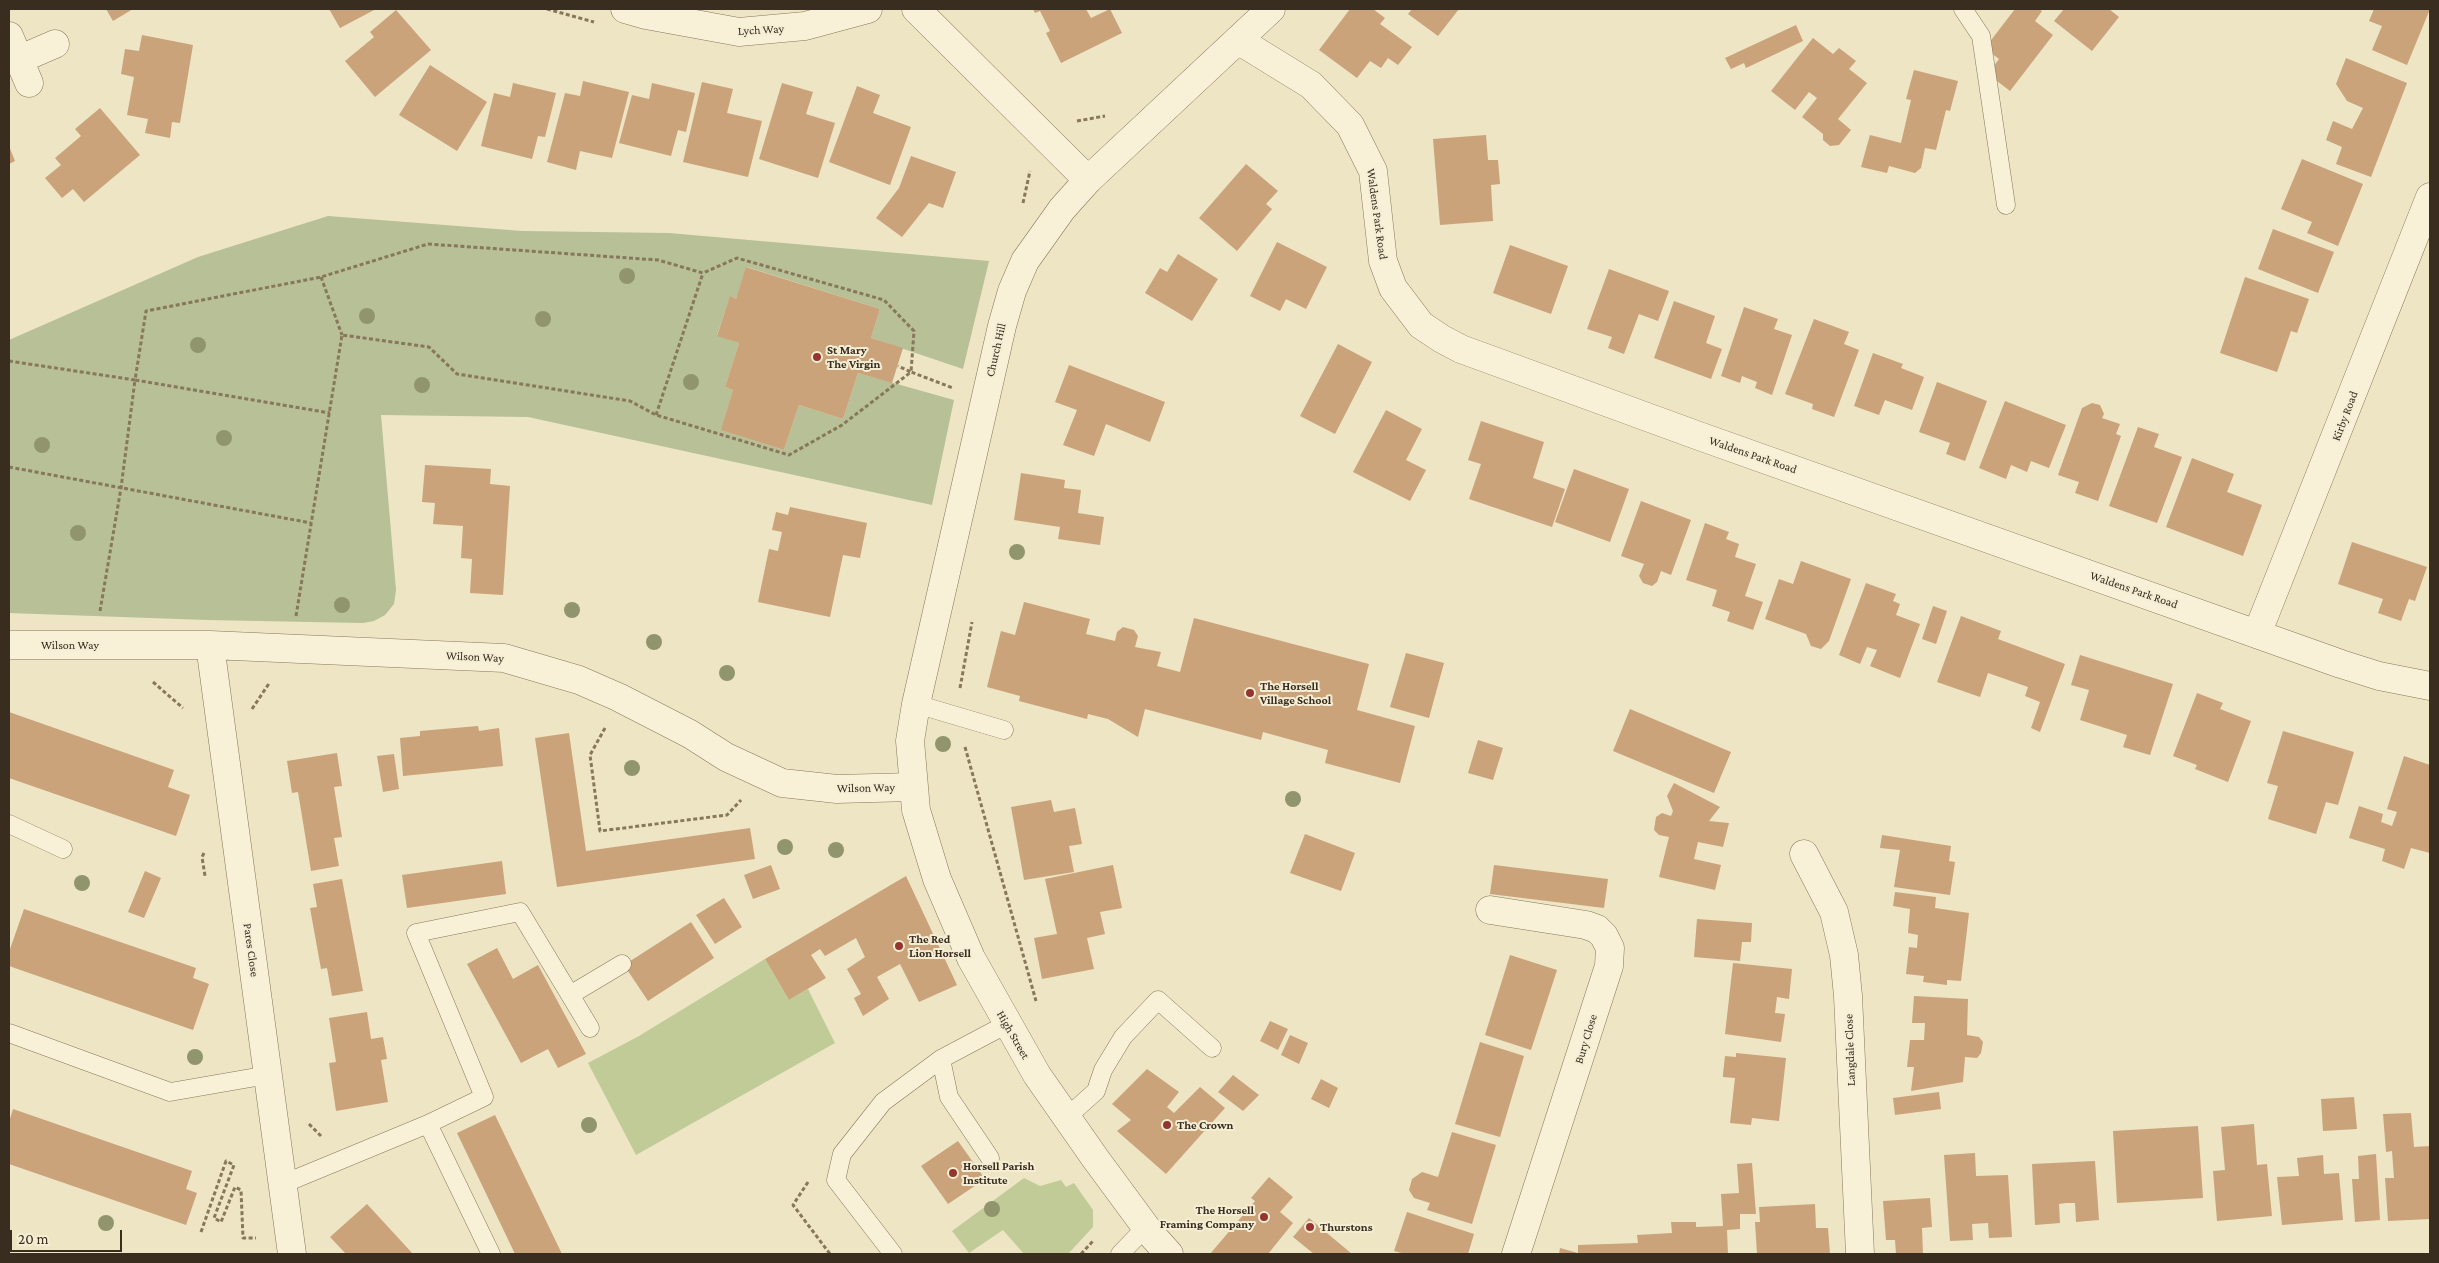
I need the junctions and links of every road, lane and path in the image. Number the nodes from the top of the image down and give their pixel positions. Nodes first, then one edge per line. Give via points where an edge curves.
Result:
1 (547, 9) edge
2 (624, 9) edge
3 (868, 9) edge
4 (916, 9) edge
5 (1271, 9) edge
6 (1963, 9) edge
7 (599, 23) dead end
8 (1238, 40) junction
9 (55, 44) dead end
10 (19, 60) edge
11 (1031, 165) dead end
12 (1088, 180) junction
13 (2430, 197) edge
14 (2006, 205) dead end
15 (1021, 212) dead end
16 (703, 272) junction
17 (321, 277) junction
18 (342, 335) junction
19 (9, 361) edge
20 (898, 366) dead end
21 (911, 372) junction
22 (135, 380) junction
23 (985, 397) junction
24 (330, 413) junction
25 (656, 416) junction
26 (9, 467) edge
27 (121, 488) junction
28 (311, 523) junction
29 (99, 616) dead end
30 (972, 621) dead end
31 (2257, 634) junction
32 (9, 645) edge
33 (210, 646) junction
34 (290, 649) junction
35 (2430, 686) edge
36 (916, 704) junction
37 (956, 716) junction
38 (606, 726) dead end
39 (1004, 730) dead end
40 (912, 787) junction
41 (743, 798) dead end
42 (9, 824) edge
43 (63, 849) dead end
44 (1804, 854) dead end
45 (1490, 910) dead end
46 (622, 964) dead end
47 (570, 995) junction
48 (1037, 1005) dead end
49 (1007, 1024) junction
50 (590, 1028) dead end
51 (9, 1033) edge
52 (1212, 1048) dead end
53 (941, 1059) junction
54 (268, 1075) junction
55 (1066, 1118) junction
56 (428, 1124) junction
57 (990, 1158) dead end
58 (283, 1184) junction
59 (1146, 1227) junction
60 (201, 1232) dead end
61 (258, 1238) dead end
62 (294, 1251) edge
63 (491, 1254) edge
64 (893, 1254) edge
65 (1120, 1254) edge
66 (1170, 1254) edge
67 (1516, 1254) edge
68 (1860, 1254) edge

1 - 7 path
2 - 3 street, Lych Way via 739,32 805,26
4 - 12 street
5 - 8 street, Church Hill
6 - 14 lane via 1981,36
8 - 12 street, Church Hill
8 - 31 street, Waldens Park Road via 1311,85 1350,125 1374,171 1383,261 1393,288 1421,326 1442,339 1461,349 1699,436
9 - 10 street
11 - 15 path
12 - 23 street, Church Hill via 1062,209 1025,261 1012,291
13 - 31 street, Kirby Road
16 - 17 path via 658,260 428,244
16 - 21 path via 737,258 884,300 914,331
16 - 25 path
17 - 18 path
17 - 22 path via 146,311
18 - 24 path
18 - 25 path via 429,347 457,374 630,400
19 - 22 path
20 - 21 path
21 - 23 path via 966,394
21 - 25 path via 842,425 790,454
22 - 24 path
22 - 27 path
23 - 36 street, Church Hill
24 - 28 path
26 - 27 path
27 - 28 path
27 - 29 path
28 - 34 path
30 - 37 path
31 - 35 street, Waldens Park Road via 2379,676
32 - 33 street, Wilson Way
33 - 34 street, Wilson Way
33 - 54 street, Pares Close
34 - 40 street, Wilson Way via 504,658 580,680 618,697 690,734 726,757 782,783 837,789
36 - 37 lane
36 - 40 street, Church Hill via 910,741
37 - 39 lane
37 - 48 path
38 - 41 path via 590,755 600,831 727,815
40 - 49 street, High Street via 937,878 971,958
42 - 43 lane
44 - 68 street, Langdale Close via 1834,912 1844,955
45 - 67 street, Bury Close via 1586,925 1604,936 1610,948 1609,966
46 - 47 lane
47 - 50 lane
47 - 56 lane via 520,912 416,933 484,1097
49 - 53 lane
49 - 55 street, High Street
51 - 54 lane via 170,1092
52 - 55 lane via 1158,1000 1123,1037 1103,1070 1096,1091
53 - 57 lane via 949,1097
53 - 64 lane via 883,1102 842,1154 836,1180
54 - 58 street, Pares Close
55 - 59 street, High Street
56 - 58 lane
56 - 63 lane
58 - 62 street, Pares Close
59 - 65 lane
59 - 66 street, High Street
60 - 61 path via 226,1161 234,1165 214,1218 221,1222 235,1187 241,1190 243,1238

